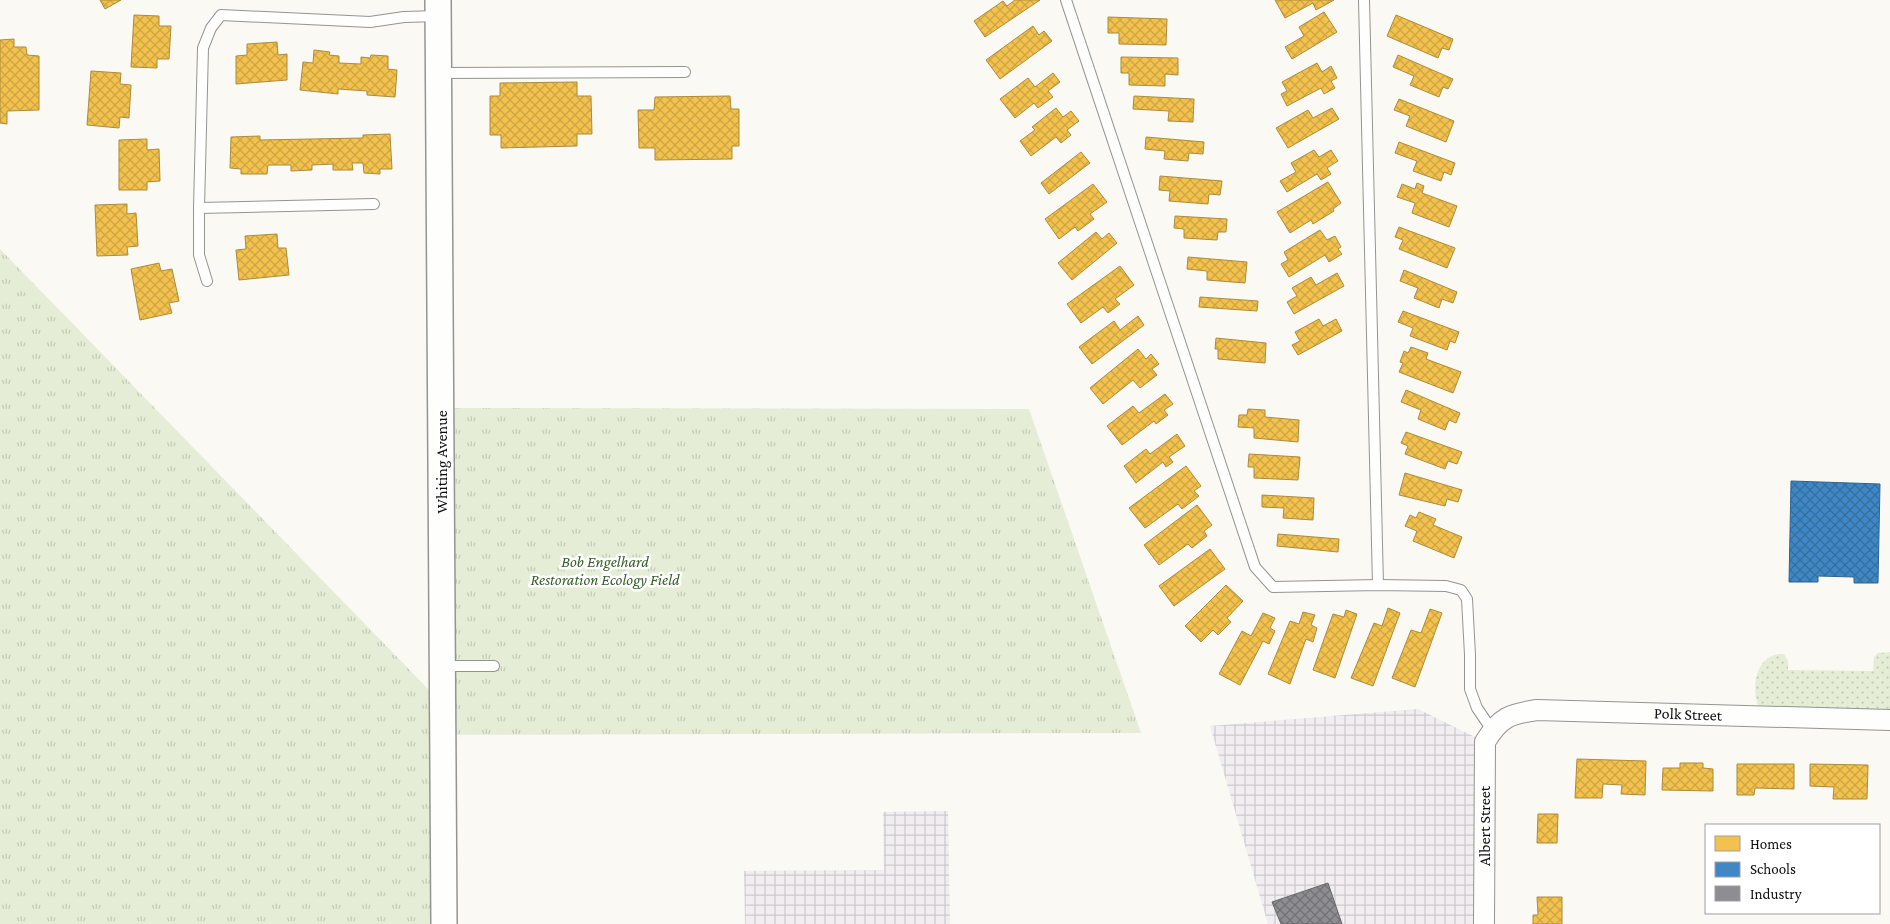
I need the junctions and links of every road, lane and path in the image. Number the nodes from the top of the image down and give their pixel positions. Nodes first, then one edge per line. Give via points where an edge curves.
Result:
1 (1066, 0) edge
2 (1364, 0) edge
3 (438, 8) edge
4 (685, 72) dead end
5 (438, 74) junction
6 (374, 204) dead end
7 (199, 208) junction
8 (208, 280) dead end
9 (1378, 585) junction
10 (442, 666) junction
11 (494, 666) dead end
12 (1890, 720) edge
13 (1492, 730) junction
14 (444, 924) edge
15 (1484, 924) edge

1 - 9 lane via 1255,567 1272,587
2 - 9 lane
3 - 5 street, Whiting Avenue
3 - 7 lane via 370,22 221,15 211,28 204,48
4 - 5 lane
5 - 10 street, Whiting Avenue
6 - 7 lane
7 - 8 lane via 199,255
9 - 13 lane via 1446,586 1461,590 1467,599 1470,689 1477,708
10 - 11 lane
10 - 14 street, Whiting Avenue
12 - 13 street, Polk Street via 1537,710 1511,714
13 - 15 street, Albert Street via 1485,742 1484,761

